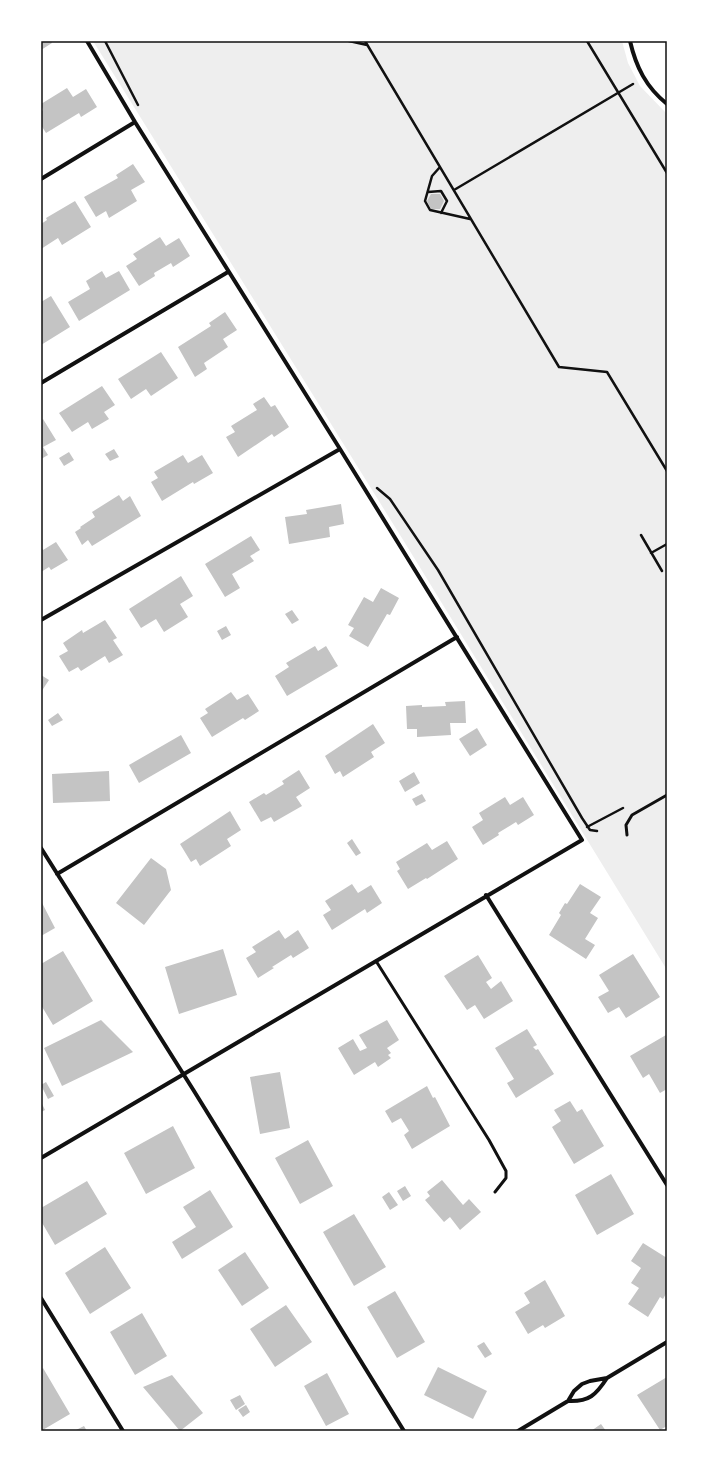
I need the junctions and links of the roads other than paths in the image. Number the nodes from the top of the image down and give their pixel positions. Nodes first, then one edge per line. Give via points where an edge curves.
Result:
1 (87, 41) edge
2 (630, 41) edge
3 (667, 104) edge
4 (135, 122) junction
5 (41, 179) edge
6 (228, 272) junction
7 (41, 383) edge
8 (340, 449) junction
9 (41, 620) edge
10 (457, 638) junction
11 (667, 795) edge
12 (627, 835) dead end
13 (41, 848) edge
14 (57, 874) junction
15 (486, 895) junction
16 (376, 961) junction
17 (183, 1074) junction
18 (41, 1158) edge
19 (667, 1184) edge
20 (495, 1192) dead end
21 (41, 1298) edge
22 (667, 1342) edge
23 (607, 1378) junction
24 (568, 1401) junction
25 (123, 1431) edge
26 (404, 1431) edge
27 (518, 1431) edge

1 - 4 street
2 - 3 street via 643,78 654,93
4 - 5 street
4 - 6 street
6 - 7 street
6 - 8 street
8 - 9 street
8 - 10 street
10 - 14 street
10 - 15 street via 582,840
11 - 12 lane via 632,815 626,825
13 - 14 street
14 - 17 street
15 - 16 street
15 - 19 street
16 - 17 street
16 - 20 lane via 506,1171 506,1178
17 - 18 street
17 - 26 street
21 - 25 street
22 - 23 street
23 - 24 street via 590,1380 582,1384
23 - 24 street via 590,1398 577,1402
24 - 27 street

